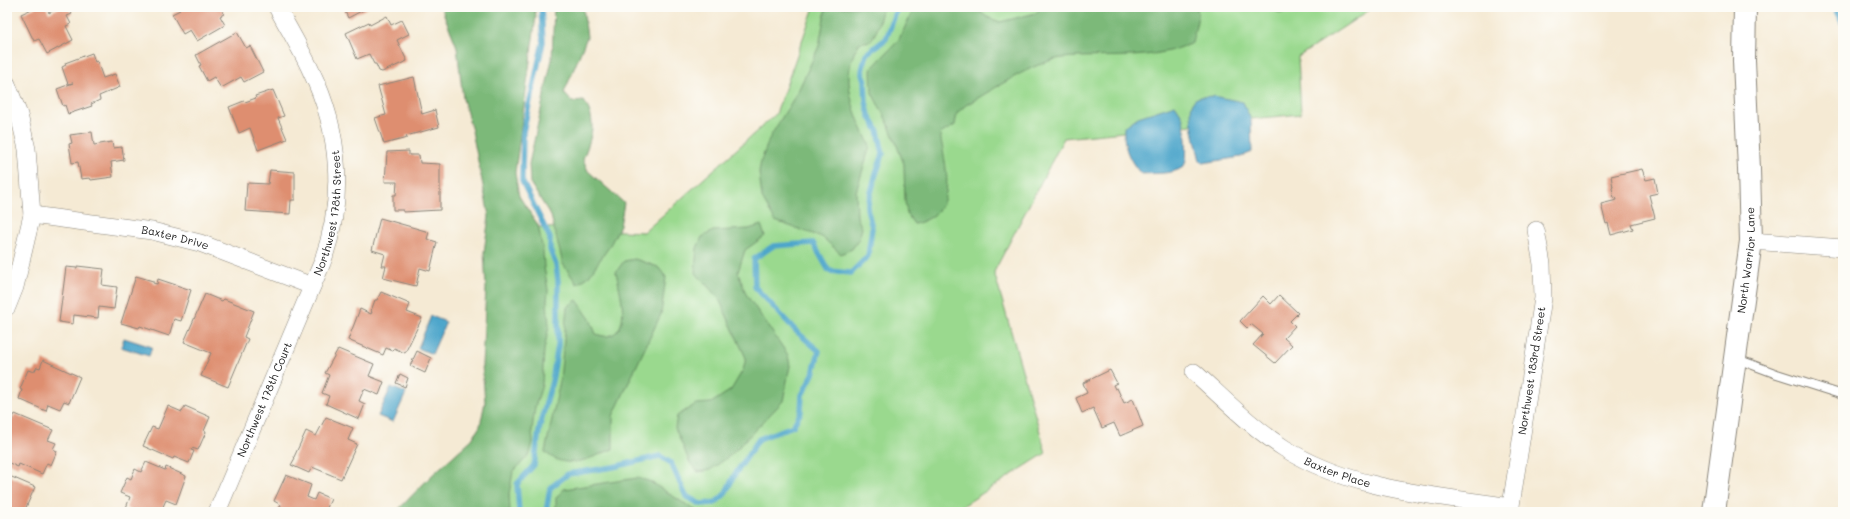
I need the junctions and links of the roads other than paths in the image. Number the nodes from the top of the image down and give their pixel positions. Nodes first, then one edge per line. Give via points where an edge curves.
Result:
1 (277, 7) edge
2 (1745, 7) edge
3 (7, 84) edge
4 (32, 215) junction
5 (1536, 230) dead end
6 (1751, 241) junction
7 (1843, 248) edge
8 (312, 286) junction
9 (7, 306) edge
10 (1734, 358) junction
11 (1194, 372) dead end
12 (1843, 394) edge
13 (1511, 510) edge
14 (217, 512) edge
15 (1714, 512) edge

1 - 8 street, Northwest 178th Street via 312,72 327,109 336,149 338,190 333,226
2 - 6 street, North Warrior Lane via 1744,61
3 - 4 street via 19,115 27,148
4 - 8 street, Baxter Drive via 152,231 200,243
4 - 9 street via 15,287
5 - 13 street, Northwest 183rd Street via 1542,264 1543,298
6 - 7 street
6 - 10 street, North Warrior Lane
8 - 14 street, Northwest 178th Court
10 - 12 lane
10 - 15 street, North Warrior Lane
11 - 13 street, Baxter Place via 1244,418 1284,448 1328,471 1358,482

